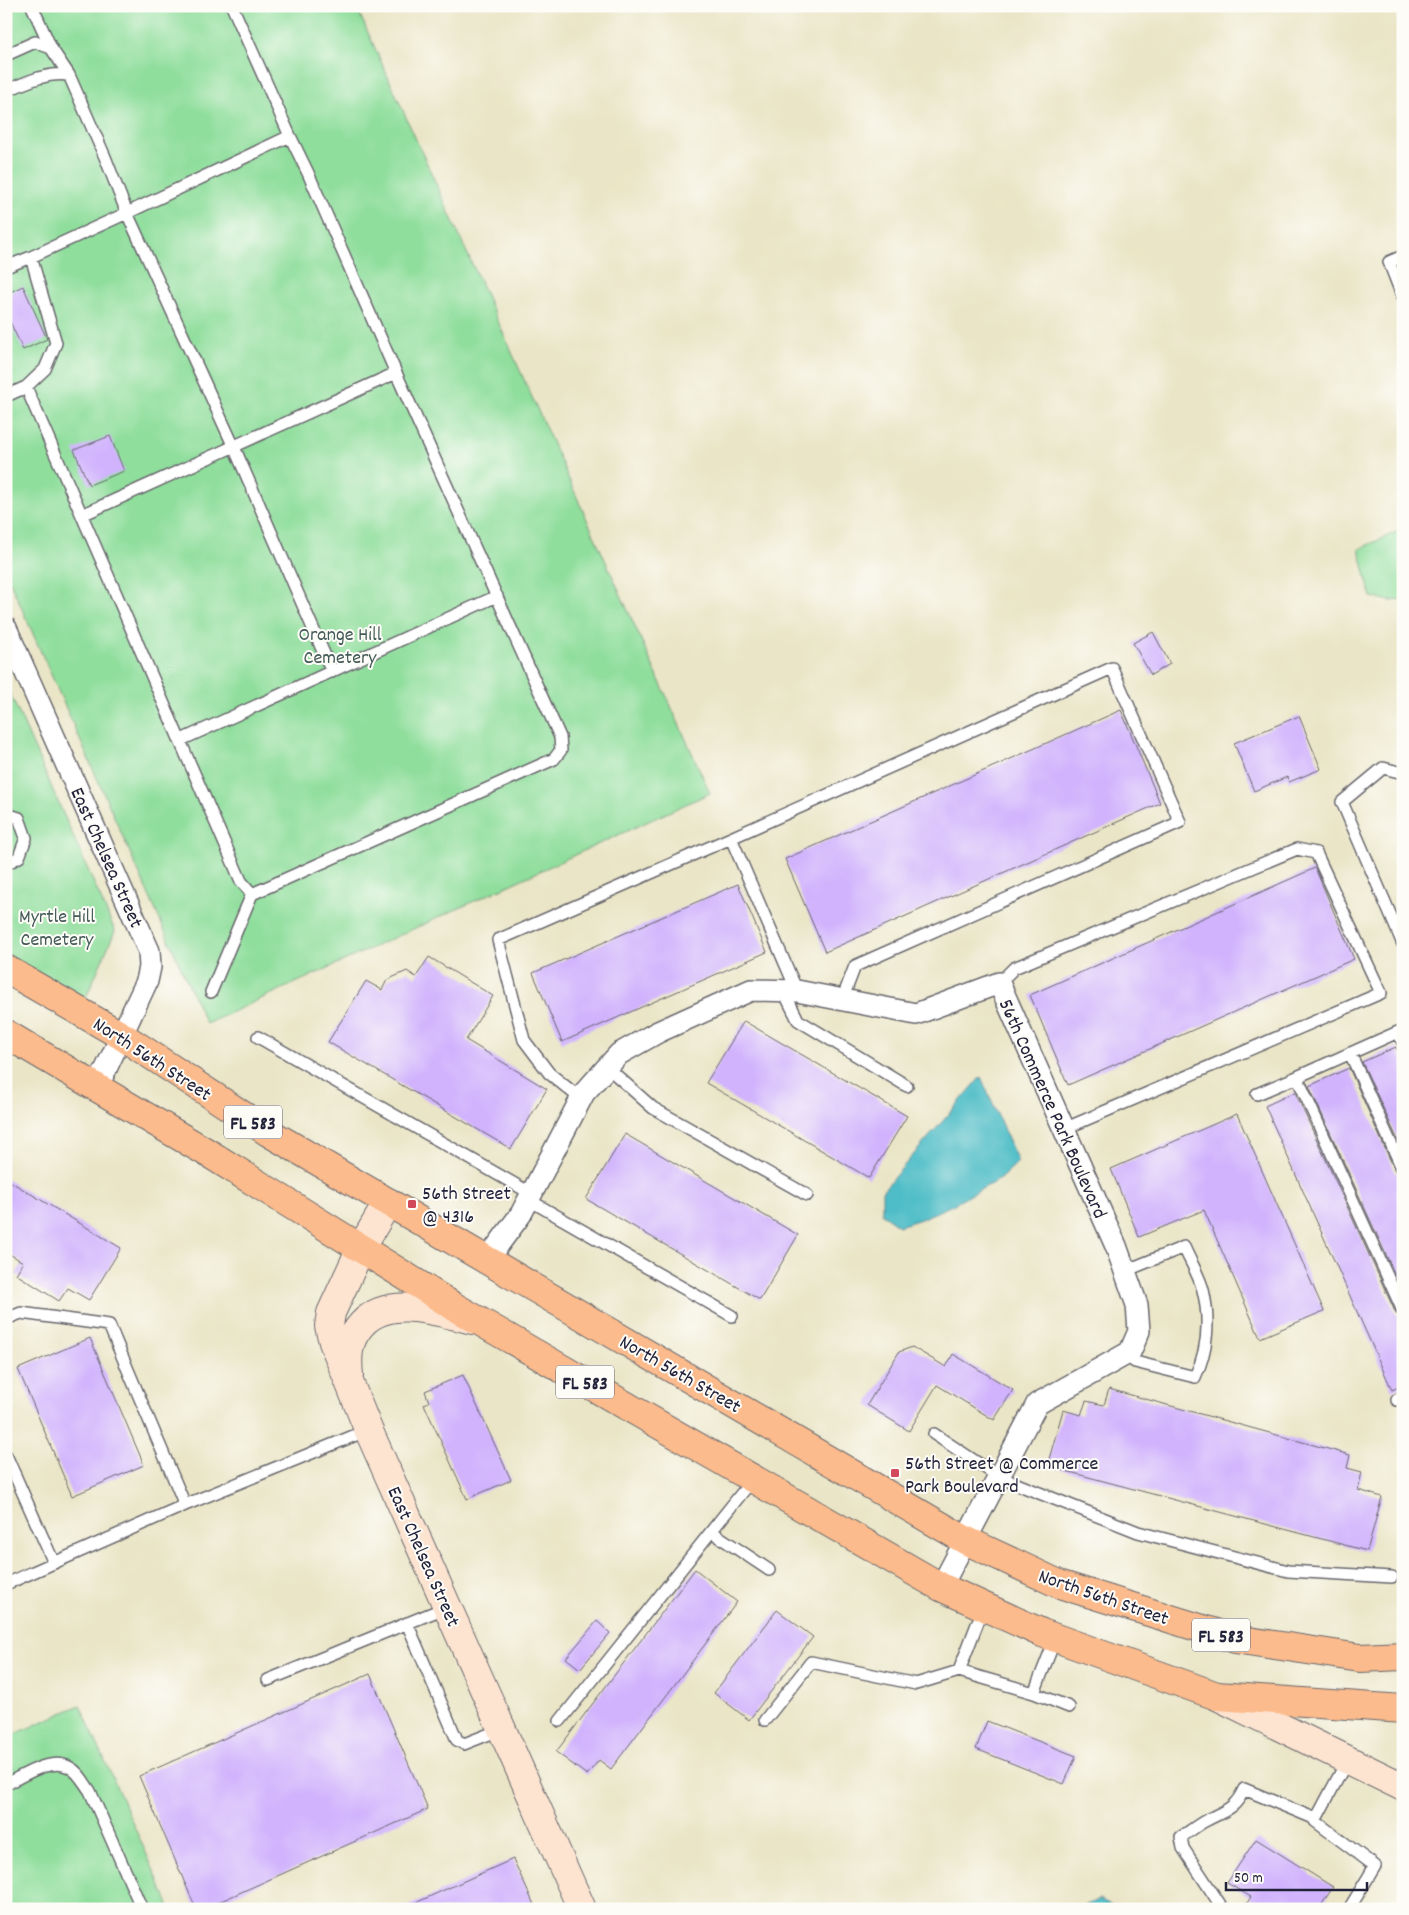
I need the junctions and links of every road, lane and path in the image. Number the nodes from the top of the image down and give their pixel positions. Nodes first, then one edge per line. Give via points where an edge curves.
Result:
1 (32, 6) edge
2 (232, 6) edge
3 (51, 48) junction
4 (6, 55) edge
5 (69, 75) junction
6 (6, 92) edge
7 (290, 136) junction
8 (127, 213) junction
9 (1403, 256) edge
10 (30, 257) junction
11 (6, 267) edge
12 (1403, 298) edge
13 (396, 373) junction
14 (26, 387) junction
15 (6, 396) edge
16 (234, 447) junction
17 (82, 515) junction
18 (497, 596) junction
19 (6, 628) edge
20 (332, 672) junction
21 (181, 740) junction
22 (1403, 773) edge
23 (6, 814) edge
24 (731, 838) junction
25 (6, 864) edge
26 (252, 894) junction
27 (1403, 944) edge
28 (6, 969) edge
29 (999, 983) junction
30 (790, 991) junction
31 (211, 992) dead end
32 (842, 1000) junction
33 (6, 1034) edge
34 (122, 1036) junction
35 (258, 1037) dead end
36 (1403, 1042) edge
37 (1350, 1053) junction
38 (607, 1067) junction
39 (1297, 1076) junction
40 (907, 1086) dead end
41 (97, 1088) junction
42 (1257, 1094) dead end
43 (581, 1100) junction
44 (1064, 1129) junction
45 (1403, 1170) edge
46 (806, 1195) dead end
47 (530, 1197) junction
48 (388, 1202) junction
49 (361, 1248) junction
50 (487, 1260) junction
51 (1125, 1271) junction
52 (1403, 1311) edge
53 (732, 1316) dead end
54 (6, 1319) edge
55 (480, 1322) junction
56 (1125, 1355) junction
57 (351, 1388) junction
58 (368, 1430) junction
59 (934, 1434) dead end
60 (6, 1455) edge
61 (999, 1476) junction
62 (753, 1479) junction
63 (186, 1504) junction
64 (712, 1532) junction
65 (966, 1540) junction
66 (54, 1563) junction
67 (769, 1570) dead end
68 (1392, 1577) dead end
69 (6, 1584) edge
70 (941, 1587) junction
71 (984, 1606) junction
72 (447, 1607) junction
73 (408, 1623) junction
74 (1056, 1638) junction
75 (1403, 1656) edge
76 (959, 1671) junction
77 (268, 1680) dead end
78 (1034, 1693) junction
79 (1217, 1696) junction
80 (1069, 1707) dead end
81 (1403, 1709) edge
82 (765, 1720) dead end
83 (560, 1721) dead end
84 (502, 1729) junction
85 (1348, 1759) junction
86 (6, 1784) edge
87 (1403, 1786) edge
88 (1316, 1819) junction
89 (142, 1909) edge
90 (582, 1909) edge
91 (1223, 1909) edge
92 (1349, 1909) edge

1 - 3 lane
2 - 7 lane
3 - 4 lane via 35,42
3 - 5 lane
5 - 6 lane via 55,73
5 - 8 lane
7 - 8 lane
7 - 13 lane
8 - 10 lane
8 - 16 lane
9 - 12 lane via 1389,262
10 - 11 lane
10 - 14 lane via 56,343 45,368
13 - 16 lane
13 - 18 lane
14 - 15 lane
14 - 17 lane
16 - 17 lane
16 - 20 lane
17 - 21 lane
18 - 20 lane
18 - 26 lane via 560,737 561,750 554,759
19 - 34 street, East Chelsea Street via 149,952 147,981
20 - 21 lane
21 - 26 lane via 241,881
22 - 27 lane via 1383,768 1342,802
23 - 25 lane via 18,818 26,838 18,857
24 - 30 lane
24 - 32 lane via 1112,668 1180,822 855,966
24 - 43 lane via 498,940 524,1040 549,1073
26 - 31 lane
28 - 34 main road, North 56th Street / FL 583
29 - 32 street, 56th Commerce Park Boulevard via 916,1014
29 - 44 street, 56th Commerce Park Boulevard
29 - 44 lane via 1014,968 1297,849 1316,853 1381,993
30 - 32 street, 56th Commerce Park Boulevard
30 - 38 street, 56th Commerce Park Boulevard via 751,990 658,1032 619,1054
30 - 40 lane via 798,1020
33 - 41 main road, FL 583
34 - 41 street, East Chelsea Street
34 - 48 main road, North 56th Street / FL 583 via 268,1132
35 - 47 lane
36 - 37 lane via 1398,1032
37 - 39 lane
37 - 45 lane
38 - 43 street, 56th Commerce Park Boulevard
38 - 46 lane via 653,1108
39 - 42 lane
39 - 52 lane
41 - 49 main road, FL 583
43 - 47 street, 56th Commerce Park Boulevard
44 - 51 street, 56th Commerce Park Boulevard
47 - 50 street, 56th Commerce Park Boulevard
47 - 53 lane
48 - 49 street, East Chelsea Street
48 - 50 main road, North 56th Street / FL 583
49 - 55 main road, FL 583
49 - 57 street, East Chelsea Street via 330,1313 329,1326
50 - 65 main road, North 56th Street / FL 583
51 - 56 street, 56th Commerce Park Boulevard via 1137,1305 1139,1331 1130,1352
51 - 56 lane via 1184,1247 1202,1288 1208,1318 1204,1358 1195,1377 1136,1362
54 - 63 lane via 21,1313 109,1325
55 - 57 street via 423,1309 379,1311 367,1318 350,1342
55 - 62 main road, FL 583
56 - 61 street, 56th Commerce Park Boulevard via 1037,1404
57 - 58 street, East Chelsea Street
58 - 63 lane
58 - 72 street, East Chelsea Street
59 - 61 lane
60 - 66 lane
61 - 65 street, 56th Commerce Park Boulevard
61 - 68 lane via 1138,1532 1288,1572
62 - 64 lane
62 - 70 main road, FL 583
63 - 66 lane
64 - 67 lane
64 - 83 lane
65 - 70 street, 56th Commerce Park Boulevard
65 - 75 main road, North 56th Street / FL 583 via 1059,1584 1234,1639 1360,1658
66 - 69 lane
70 - 71 main road, FL 583
71 - 74 main road, FL 583
71 - 76 lane
72 - 73 lane
72 - 84 street, East Chelsea Street
73 - 77 lane
73 - 84 lane via 457,1740 464,1744
74 - 78 lane
74 - 79 main road, FL 583
76 - 78 lane
76 - 82 lane via 916,1684 811,1662
78 - 80 lane
79 - 81 main road, FL 583
79 - 85 street
84 - 90 street, East Chelsea Street
85 - 87 street
85 - 88 lane
86 - 89 lane via 46,1766 60,1764 70,1767 80,1776 90,1791
88 - 91 lane via 1244,1789 1231,1808 1181,1837 1183,1848
88 - 92 lane via 1375,1866

